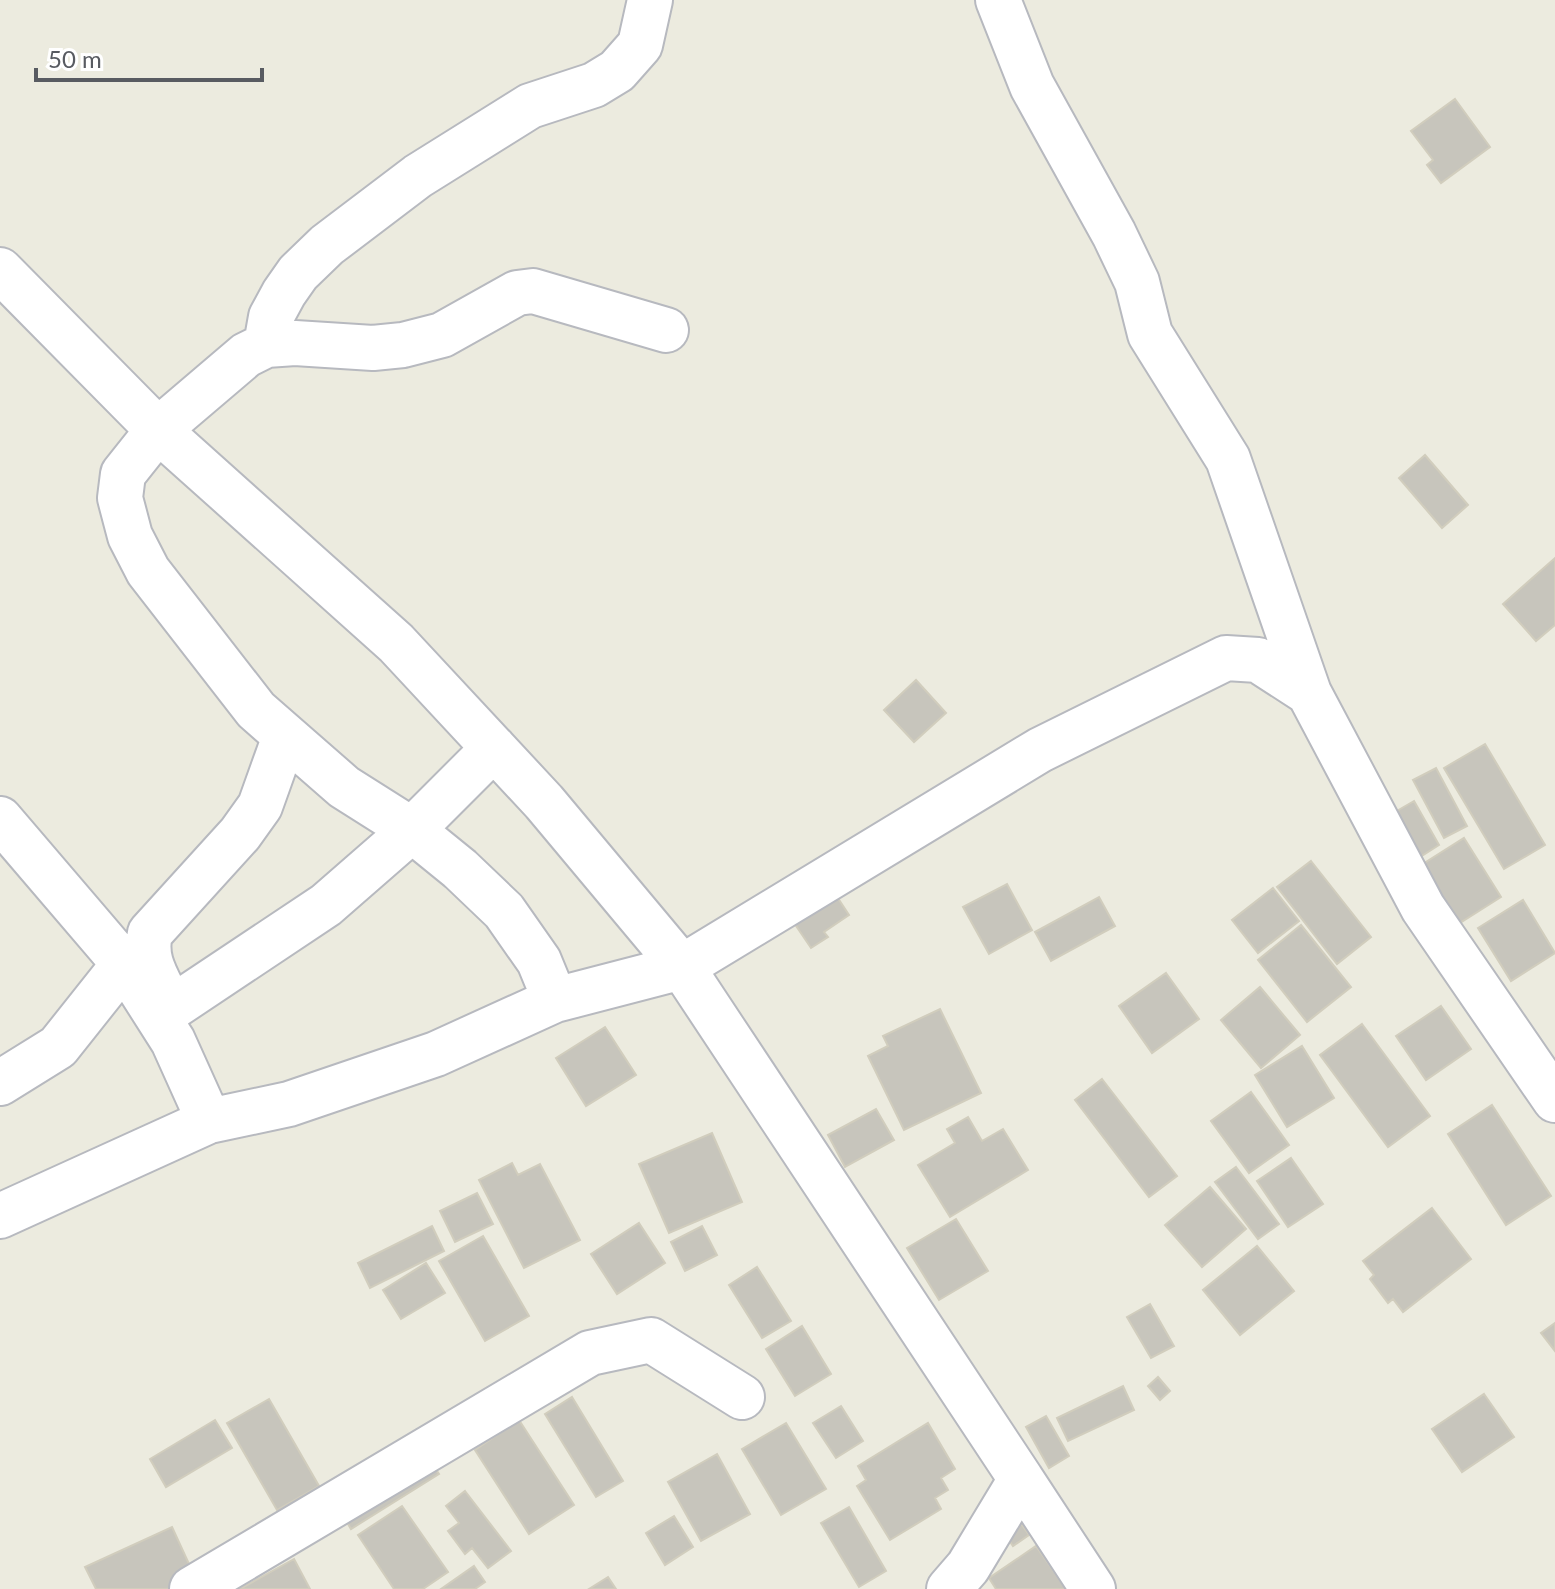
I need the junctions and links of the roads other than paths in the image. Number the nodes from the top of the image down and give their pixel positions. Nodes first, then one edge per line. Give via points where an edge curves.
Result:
1 (650, 0) edge
2 (998, 0) edge
3 (0, 270) edge
4 (666, 330) dead end
5 (266, 345) junction
6 (158, 430) junction
7 (1309, 693) junction
8 (285, 736) junction
9 (494, 748) junction
10 (0, 819) edge
11 (412, 830) junction
12 (124, 964) junction
13 (682, 967) junction
14 (555, 1000) junction
15 (165, 1013) junction
16 (0, 1083) edge
17 (1555, 1100) edge
18 (209, 1121) junction
19 (0, 1216) edge
20 (742, 1397) dead end
21 (1021, 1479) junction
22 (192, 1589) edge
23 (949, 1589) edge
24 (1093, 1589) edge

1 - 5 street via 640,45 617,71 594,85 530,106 418,176 327,245 284,293 271,317
2 - 7 street via 1032,86 1137,282 1150,334 1228,459
3 - 6 street
4 - 5 street via 533,291 517,293 442,335 403,345
5 - 6 street via 246,355
6 - 8 street via 123,474 120,498 130,536 148,571 256,710
6 - 9 street via 396,643
7 - 13 street via 1258,660 1226,658 1040,750
7 - 17 street via 1423,908
8 - 11 street via 344,787
8 - 15 street via 260,806 150,933 146,949
9 - 11 street
9 - 13 street
10 - 12 street
11 - 14 street via 504,911 539,961
11 - 15 street via 326,905
12 - 15 street
12 - 16 street via 58,1047
13 - 14 street
13 - 21 street
14 - 18 street via 436,1054 289,1104
15 - 18 street
18 - 19 street
20 - 22 street via 651,1340 590,1353
21 - 23 street
21 - 24 street

